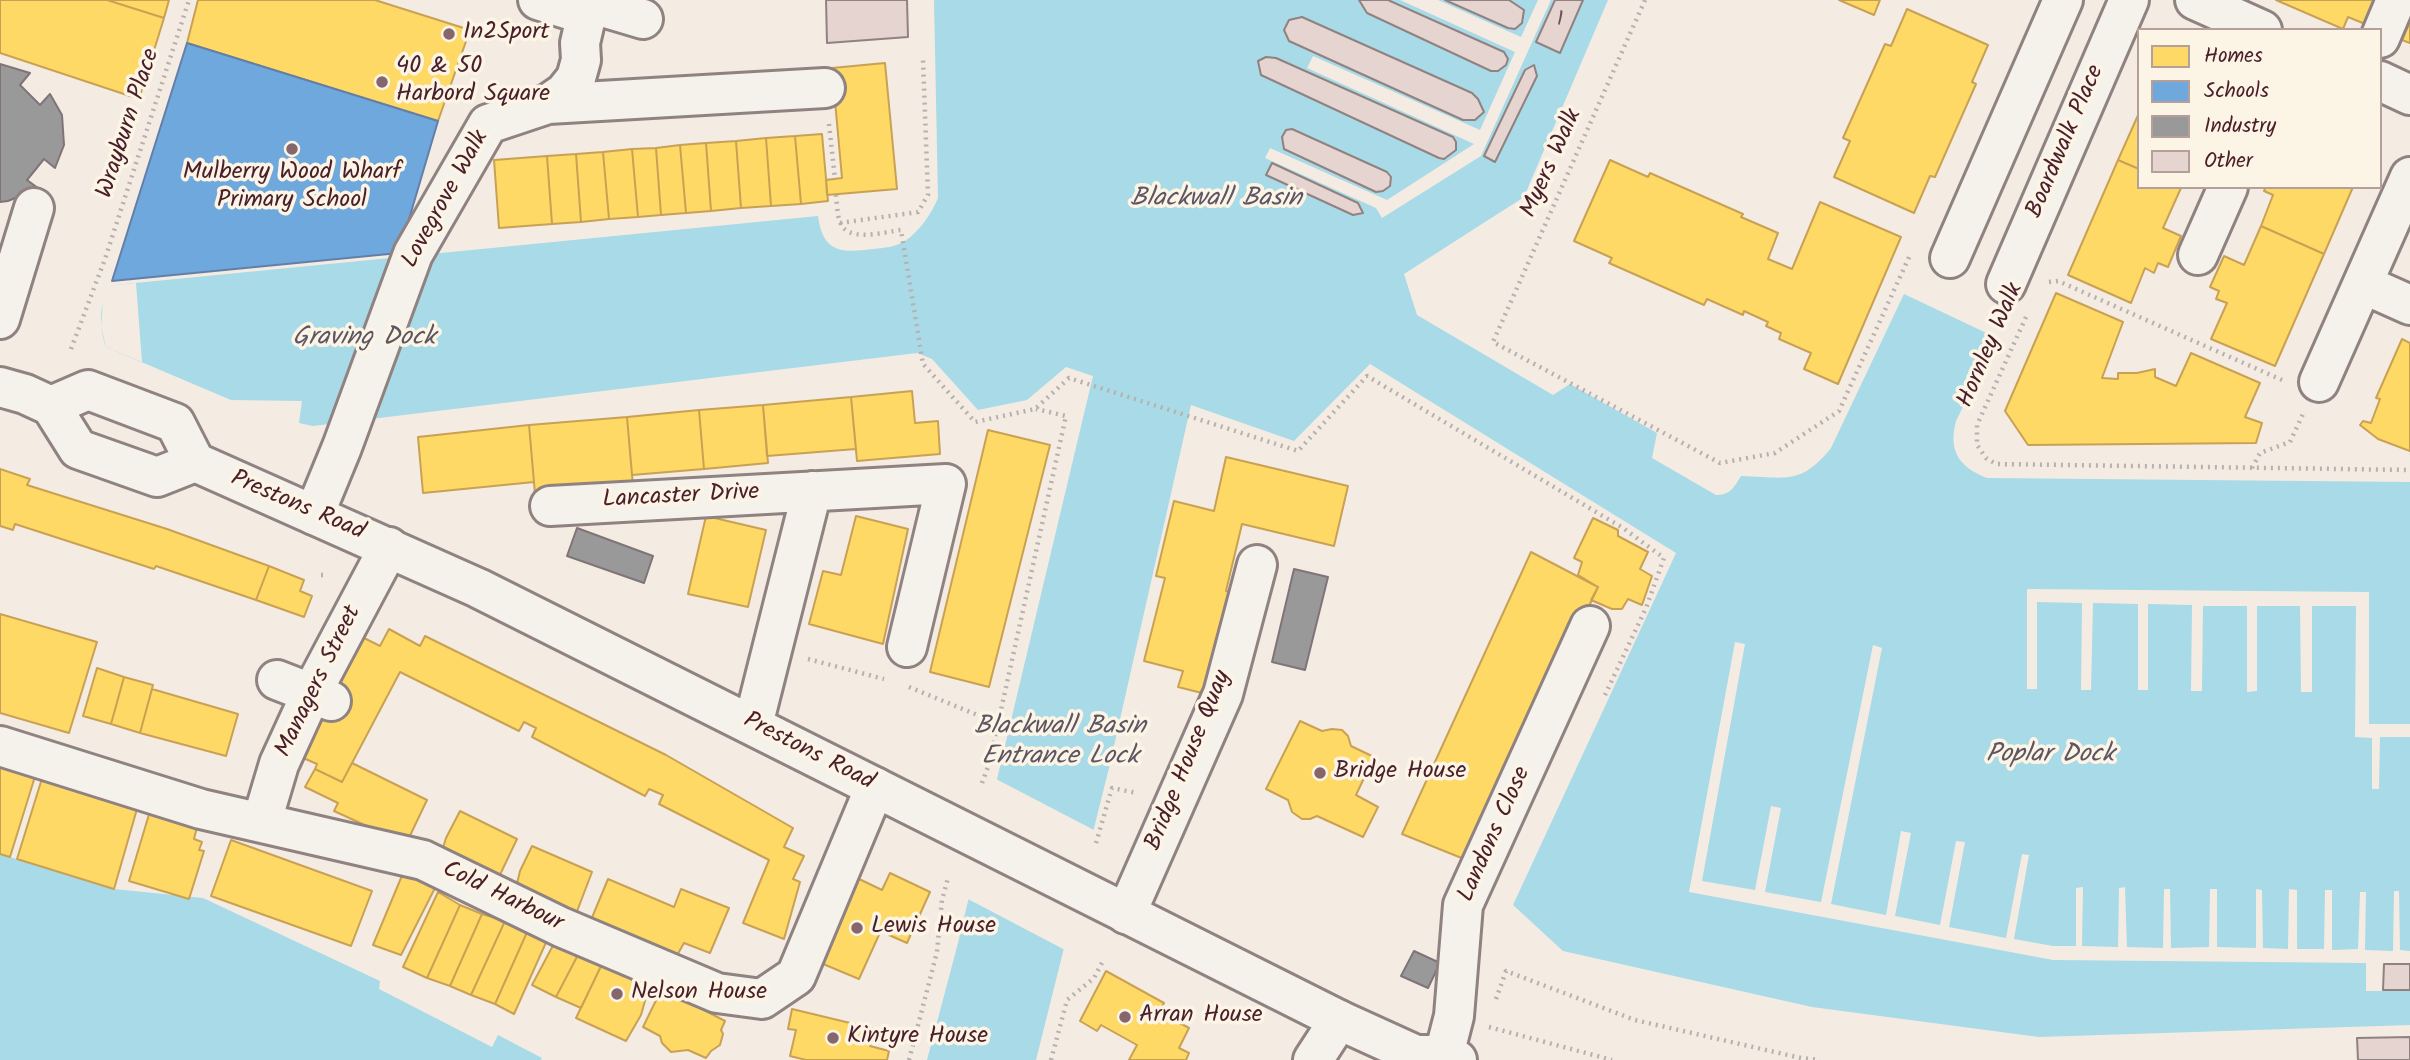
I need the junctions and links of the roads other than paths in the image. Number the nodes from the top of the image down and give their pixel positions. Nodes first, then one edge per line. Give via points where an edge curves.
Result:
1 (538, 0) edge
2 (2063, 0) edge
3 (2129, 0) edge
4 (2396, 0) edge
5 (2207, 3) edge
6 (588, 6) edge
7 (643, 19) dead end
8 (2258, 28) edge
9 (2382, 33) edge
10 (2382, 82) edge
11 (825, 88) road end
12 (2410, 94) edge
13 (548, 104) junction
14 (2410, 177) edge
15 (2227, 189) edge
16 (34, 208) dead end
17 (2197, 255) dead end
18 (1950, 258) dead end
19 (2363, 284) junction
20 (2022, 286) road end
21 (2410, 305) edge
22 (0, 319) edge
23 (0, 387) edge
24 (2316, 388) road end
25 (51, 406) junction
26 (195, 462) junction
27 (813, 491) junction
28 (550, 506) dead end
29 (314, 515) junction
30 (389, 547) junction
31 (1256, 565) dead end
32 (1590, 626) dead end
33 (906, 647) dead end
34 (753, 725) junction
35 (0, 746) edge
36 (875, 787) junction
37 (262, 821) junction
38 (1126, 914) junction
39 (1339, 1020) junction
40 (1434, 1057) edge
41 (1313, 1060) edge

1 - 6 street
2 - 18 street
3 - 20 street, Boardwalk Place
4 - 9 street
5 - 8 street
6 - 7 street
6 - 13 street via 576,78
10 - 12 street
11 - 13 street, Lovegrove Walk
13 - 29 street, Lovegrove Walk via 488,124 413,254
14 - 19 street
15 - 17 street
16 - 22 street
19 - 21 street
19 - 24 street
23 - 25 street
25 - 26 street via 78,449 157,477
25 - 26 street via 88,390 175,423
26 - 29 street, Prestons Road
27 - 28 street, Lancaster Drive
27 - 33 street, Lancaster Drive via 946,484
27 - 34 street
29 - 30 street, Prestons Road
30 - 34 street, Prestons Road
30 - 37 street, Managers Street via 306,692
31 - 38 street, Bridge House Quay via 1223,694
32 - 40 street, Landons Close via 1462,905 1454,1016
34 - 36 street, Prestons Road
35 - 37 street, Cold Harbour via 201,809
36 - 37 street, Cold Harbour via 796,976 762,999 717,993 561,927 423,860
36 - 38 street, Prestons Road
38 - 39 street, Prestons Road
39 - 40 street, Prestons Road
39 - 41 street

